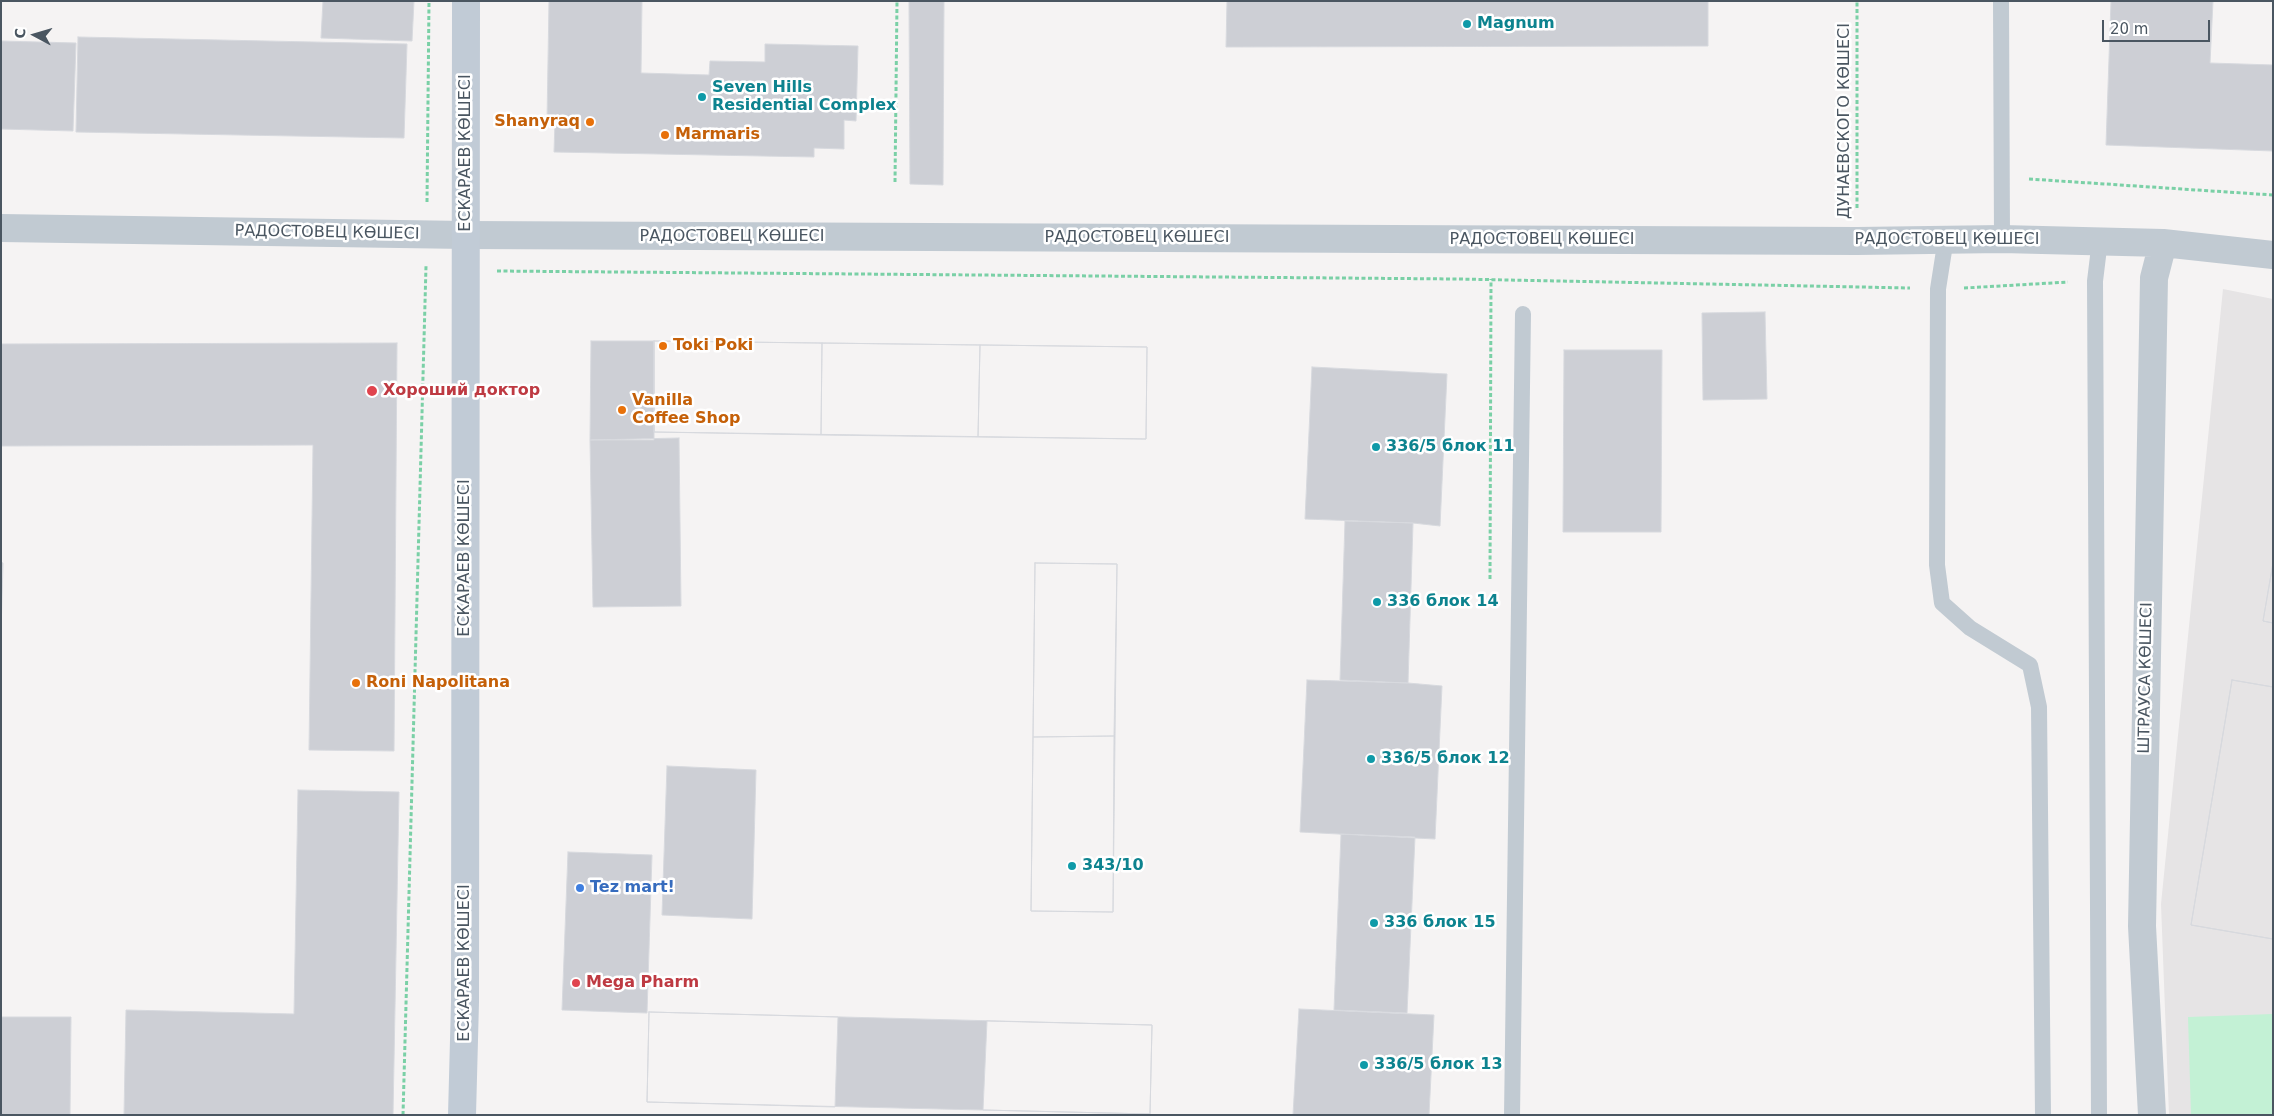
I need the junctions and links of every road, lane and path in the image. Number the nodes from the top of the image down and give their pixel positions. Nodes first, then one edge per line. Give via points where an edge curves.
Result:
1 (429, 1) edge
2 (466, 1) edge
3 (897, 1) edge
4 (1857, 1) edge
5 (2001, 1) edge
6 (2002, 177) junction
7 (895, 182) dead end
8 (2273, 195) edge
9 (1, 228) edge
10 (427, 235) junction
11 (466, 236) junction
12 (1946, 238) junction
13 (2002, 239) junction
14 (2100, 240) junction
15 (1857, 241) junction
16 (2163, 243) junction
17 (2273, 255) edge
18 (466, 271) junction
19 (2094, 281) junction
20 (1938, 289) junction
21 (1523, 314) dead end
22 (404, 1115) edge
23 (462, 1115) edge
24 (1512, 1115) edge
25 (2043, 1115) edge
26 (2100, 1115) edge
27 (2152, 1115) edge

1 - 10 path
2 - 11 street, ЕСКАРАЕВ КӨШЕСІ
3 - 7 path
4 - 15 path, ДУНАЕВСКОГО КӨШЕСІ
5 - 6 lane
6 - 8 path
6 - 13 lane
9 - 10 street, РАДОСТОВЕЦ КӨШЕСІ
10 - 11 street, РАДОСТОВЕЦ КӨШЕСІ
10 - 22 path
11 - 15 street, РАДОСТОВЕЦ КӨШЕСІ
11 - 18 street, ЕСКАРАЕВ КӨШЕСІ
12 - 13 street, РАДОСТОВЕЦ КӨШЕСІ
12 - 15 street, РАДОСТОВЕЦ КӨШЕСІ
12 - 20 lane
13 - 14 street, РАДОСТОВЕЦ КӨШЕСІ
14 - 16 street, РАДОСТОВЕЦ КӨШЕСІ
14 - 19 lane
16 - 17 street, РАДОСТОВЕЦ КӨШЕСІ
16 - 27 street, ШТРАУСА КӨШЕСІ via 2154,278 2142,916
18 - 20 path via 1466,279
18 - 23 street, ЕСКАРАЕВ КӨШЕСІ via 466,1002
19 - 20 path
19 - 26 lane
20 - 25 lane via 1938,565 1942,603 1970,628 2030,664 2039,707
21 - 24 lane

